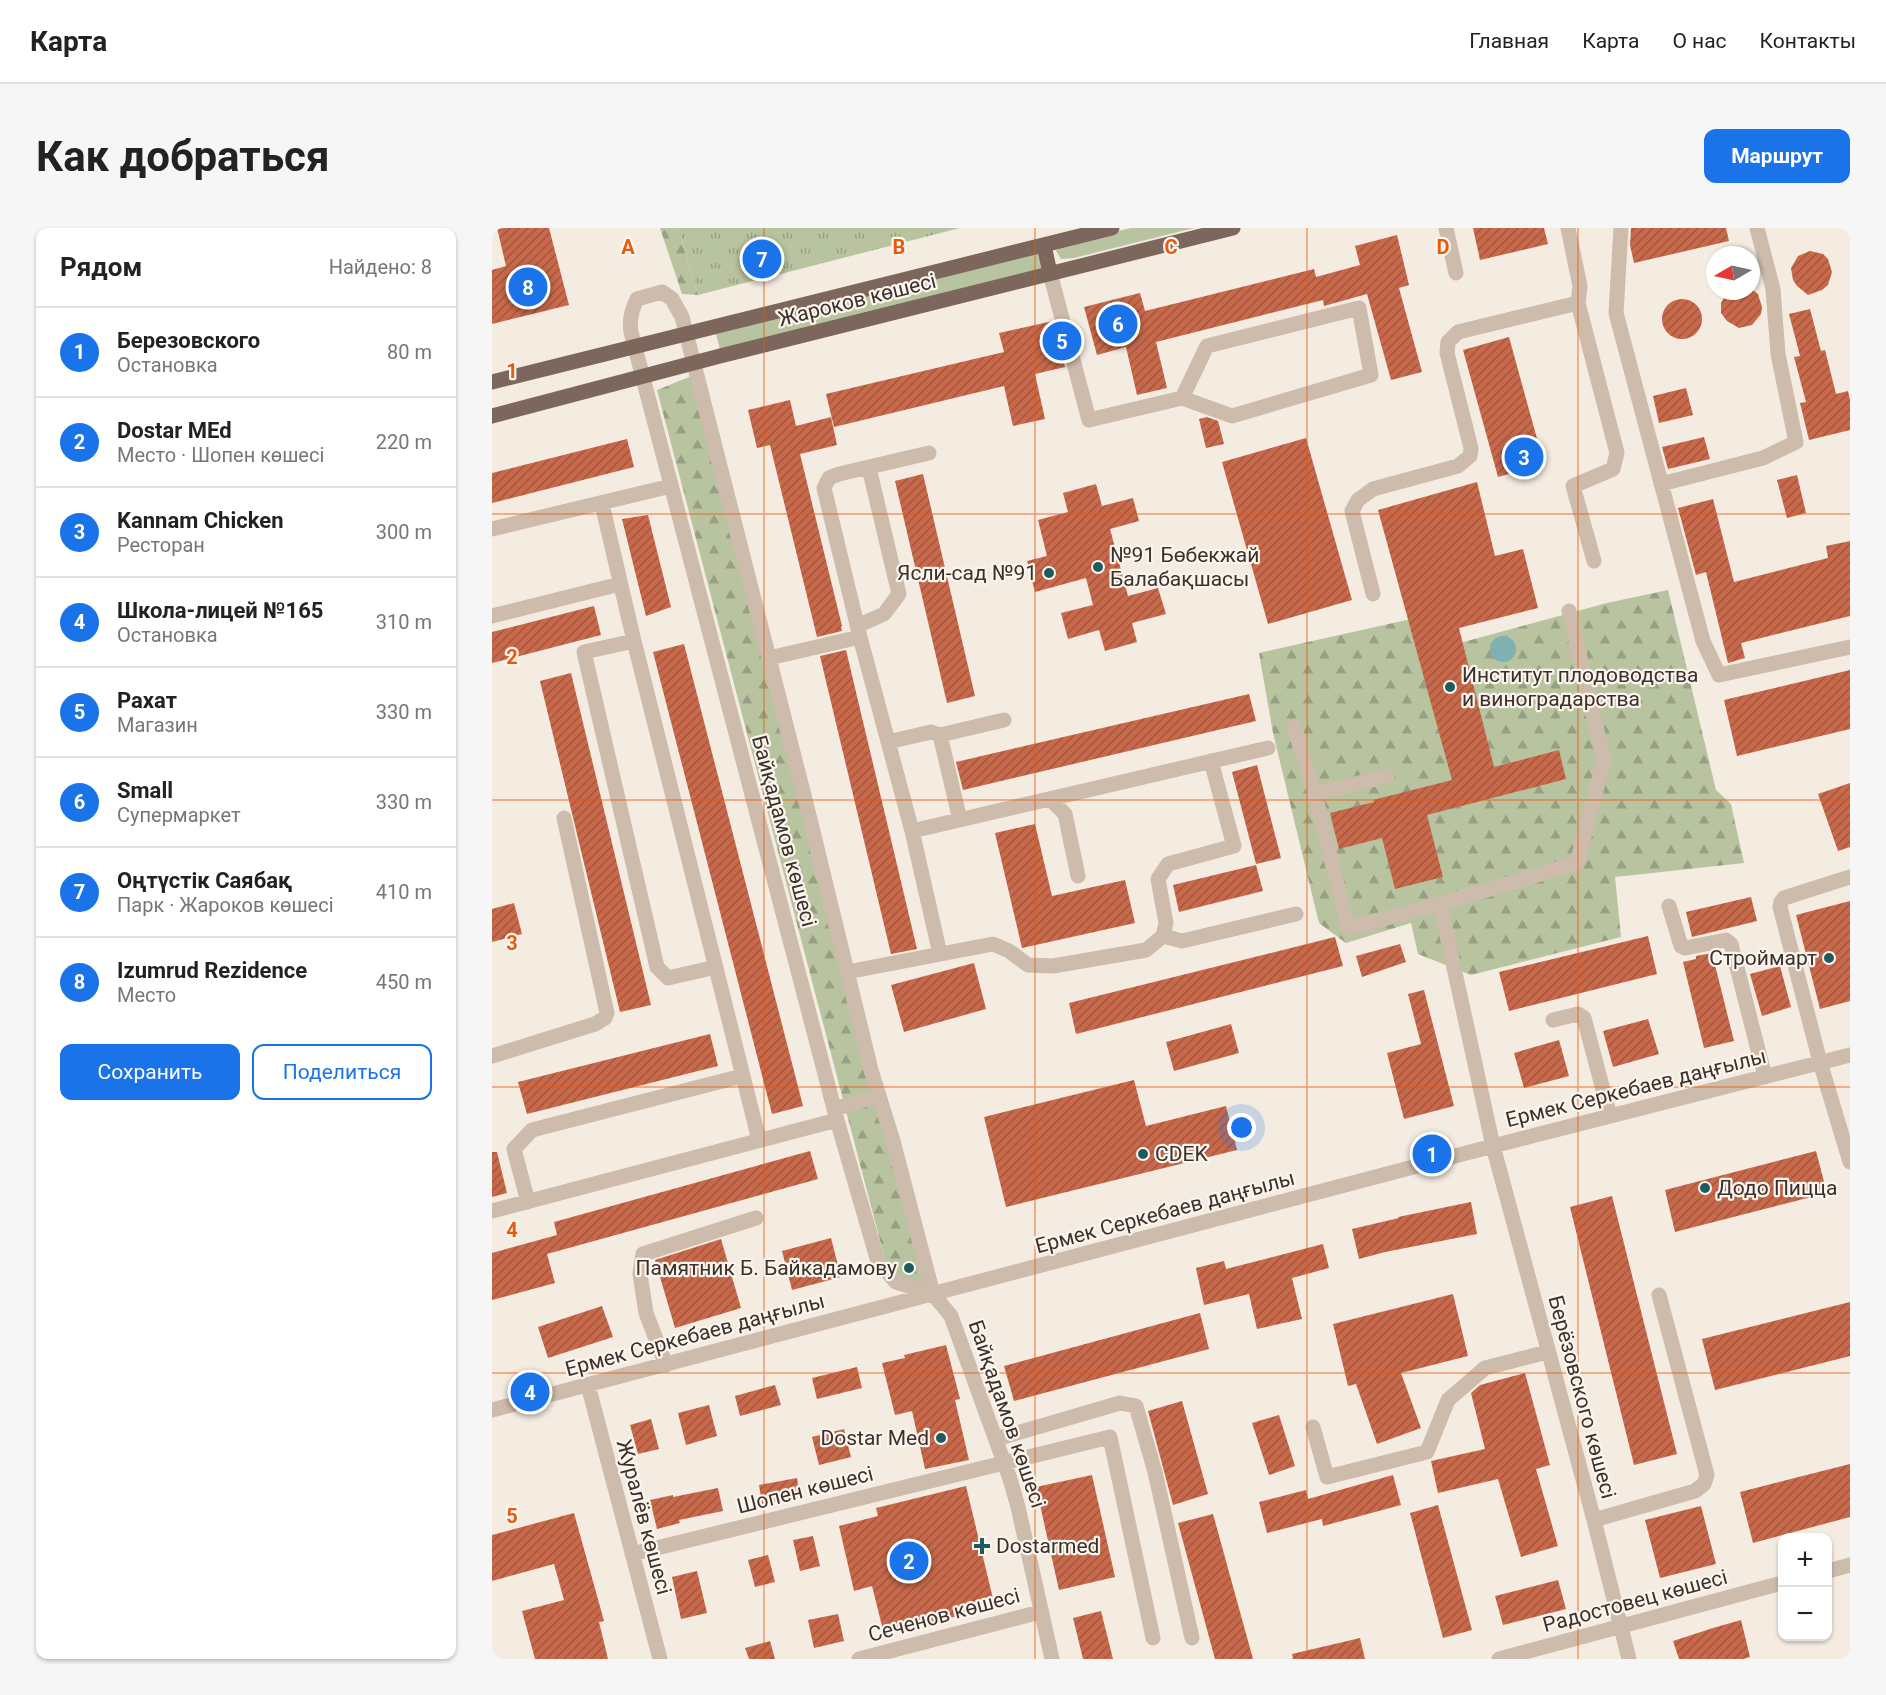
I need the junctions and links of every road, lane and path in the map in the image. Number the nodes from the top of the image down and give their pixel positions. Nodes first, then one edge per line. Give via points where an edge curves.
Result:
1 (1112, 228) edge
2 (1233, 228) edge
3 (1446, 228) edge
4 (1568, 228) edge
5 (1621, 228) edge
6 (1757, 228) edge
7 (1044, 245) junction
8 (1050, 273) junction
9 (1456, 273) dead end
10 (1578, 303) junction
11 (687, 334) junction
12 (635, 346) junction
13 (694, 362) junction
14 (642, 376) junction
15 (492, 382) edge
16 (1182, 399) junction
17 (492, 416) edge
18 (929, 453) dead end
19 (869, 468) junction
20 (1661, 484) junction
21 (671, 486) junction
22 (602, 504) junction
23 (492, 529) edge
24 (1594, 561) dead end
25 (620, 584) junction
26 (1373, 594) dead end
27 (1569, 611) dead end
28 (492, 616) edge
29 (858, 631) junction
30 (634, 641) junction
31 (1850, 647) edge
32 (770, 658) junction
33 (1004, 720) dead end
34 (1294, 727) dead end
35 (940, 735) junction
36 (888, 742) junction
37 (1268, 748) dead end
38 (1211, 761) junction
39 (1386, 776) dead end
40 (1315, 794) junction
41 (1050, 799) junction
42 (564, 818) dead end
43 (960, 820) junction
44 (912, 831) junction
45 (1078, 876) dead end
46 (1850, 877) edge
47 (1440, 904) junction
48 (1669, 906) dead end
49 (1296, 914) dead end
50 (1163, 936) junction
51 (940, 954) junction
52 (716, 967) junction
53 (847, 972) junction
54 (1553, 1020) dead end
55 (1850, 1055) edge
56 (492, 1056) edge
57 (1820, 1062) junction
58 (742, 1076) junction
59 (1765, 1077) junction
60 (879, 1095) junction
61 (836, 1114) junction
62 (1610, 1116) junction
63 (759, 1140) junction
64 (1493, 1146) junction
65 (1850, 1162) edge
66 (528, 1202) junction
67 (492, 1211) edge
68 (756, 1218) dead end
69 (933, 1294) junction
70 (1659, 1295) dead end
71 (1547, 1352) junction
72 (666, 1365) junction
73 (588, 1385) junction
74 (492, 1410) edge
75 (1313, 1427) dead end
76 (996, 1439) junction
77 (1005, 1463) junction
78 (1594, 1520) junction
79 (632, 1554) junction
80 (1850, 1565) edge
81 (1832, 1570) edge
82 (1778, 1584) edge
83 (1040, 1612) junction
84 (1621, 1627) junction
85 (1154, 1638) dead end
86 (1192, 1638) dead end
87 (660, 1659) edge
88 (859, 1659) edge
89 (1052, 1659) edge
90 (1499, 1659) edge
91 (1629, 1659) edge

1 - 7 main road, Жароков көшесі
2 - 8 main road, Жароков көшесі
3 - 9 street
4 - 10 street via 1580,286
5 - 20 street via 1616,313
6 - 20 street via 1773,289 1778,354 1796,442 1762,458
7 - 8 main road
7 - 11 main road, Жароков көшесі
8 - 13 main road, Жароков көшесі
8 - 16 street via 1089,420
10 - 24 street via 1617,453 1613,469 1573,486
10 - 26 street via 1458,332 1448,342 1447,353 1470,456 1458,465 1373,489 1358,500 1352,511
11 - 12 main road, Жароков көшесі
11 - 12 street, Байқадамов көшесі via 678,308 662,292 637,298 630,322
11 - 13 street, Байқадамов көшесі
12 - 14 street, Байқадамов көшесі
12 - 15 main road, Жароков көшесі
13 - 14 main road, Жароков көшесі
13 - 32 street, Байқадамов көшесі
14 - 17 main road, Жароков көшесі
14 - 21 street, Байқадамов көшесі
16 - 16 street via 1232,416 1371,375 1359,308 1207,346
18 - 19 street
19 - 29 street via 898,594 884,614
19 - 29 street via 829,478 824,488
20 - 31 street via 1702,641 1719,675
21 - 22 street
21 - 61 street, Байқадамов көшесі
22 - 23 street
22 - 25 street
25 - 28 street
25 - 30 street
27 - 47 street via 1604,760 1577,863
29 - 32 street
29 - 36 street
30 - 52 street
30 - 52 street via 584,652 657,967 668,978
32 - 53 street, Байқадамов көшесі
33 - 35 street
34 - 40 street
35 - 36 street via 931,732
35 - 43 street
36 - 44 street
37 - 38 street
38 - 41 street
38 - 50 street via 1234,846 1168,864 1158,879 1166,923
39 - 40 street
40 - 47 street via 1348,928
41 - 43 street
41 - 45 street via 1065,814
42 - 56 street via 607,1013 595,1024
43 - 44 street
44 - 51 street
46 - 57 street via 1780,902
47 - 64 street, Берёзовского көшесі
48 - 59 street via 1681,946 1726,940 1731,944
49 - 50 street via 1182,941
50 - 51 street via 1146,950 1053,966 1028,965 993,944
51 - 53 street
52 - 58 street
53 - 60 street, Байқадамов көшесі
54 - 62 street via 1578,1014 1584,1018
55 - 57 street, Ермек Серкебаев даңғылы
57 - 59 street, Ермек Серкебаев даңғылы
57 - 65 street
58 - 63 street
58 - 66 street via 532,1130 514,1149
59 - 62 street, Ермек Серкебаев даңғылы
60 - 61 street
60 - 69 street, Байқадамов көшесі
61 - 63 street
61 - 69 street, Байқадамов көшесі via 878,1262 896,1282
62 - 64 street, Ермек Серкебаев даңғылы
63 - 66 street
64 - 69 street, Ермек Серкебаев даңғылы
64 - 71 street, Берёзовского көшесі
66 - 67 street
68 - 72 street via 643,1254 639,1274 646,1313
69 - 72 street, Ермек Серкебаев даңғылы
69 - 76 street, Байқадамов көшесі via 951,1316
70 - 78 street via 1707,1475 1695,1491
71 - 75 street via 1485,1368 1448,1400 1426,1452 1327,1477
71 - 78 street, Берёзовского көшесі
72 - 73 street, Ермек Серкебаев даңғылы
73 - 74 street, Ермек Серкебаев даңғылы
73 - 79 street, Журалёв көшесі
76 - 77 street, Байқадамов көшесі
76 - 86 street via 1120,1403 1136,1406
77 - 79 street, Шопен көшесі
77 - 83 street, Байқадамов көшесі
77 - 85 street, Шопен көшесі via 1110,1437
78 - 84 street, Берёзовского көшесі
79 - 87 street, Журалёв көшесі
80 - 81 street
82 - 84 street, Радостовец көшесі
83 - 88 street, Сеченов көшесі
83 - 89 street, Байқадамов көшесі
84 - 90 street, Радостовец көшесі
84 - 91 street, Берёзовского көшесі

